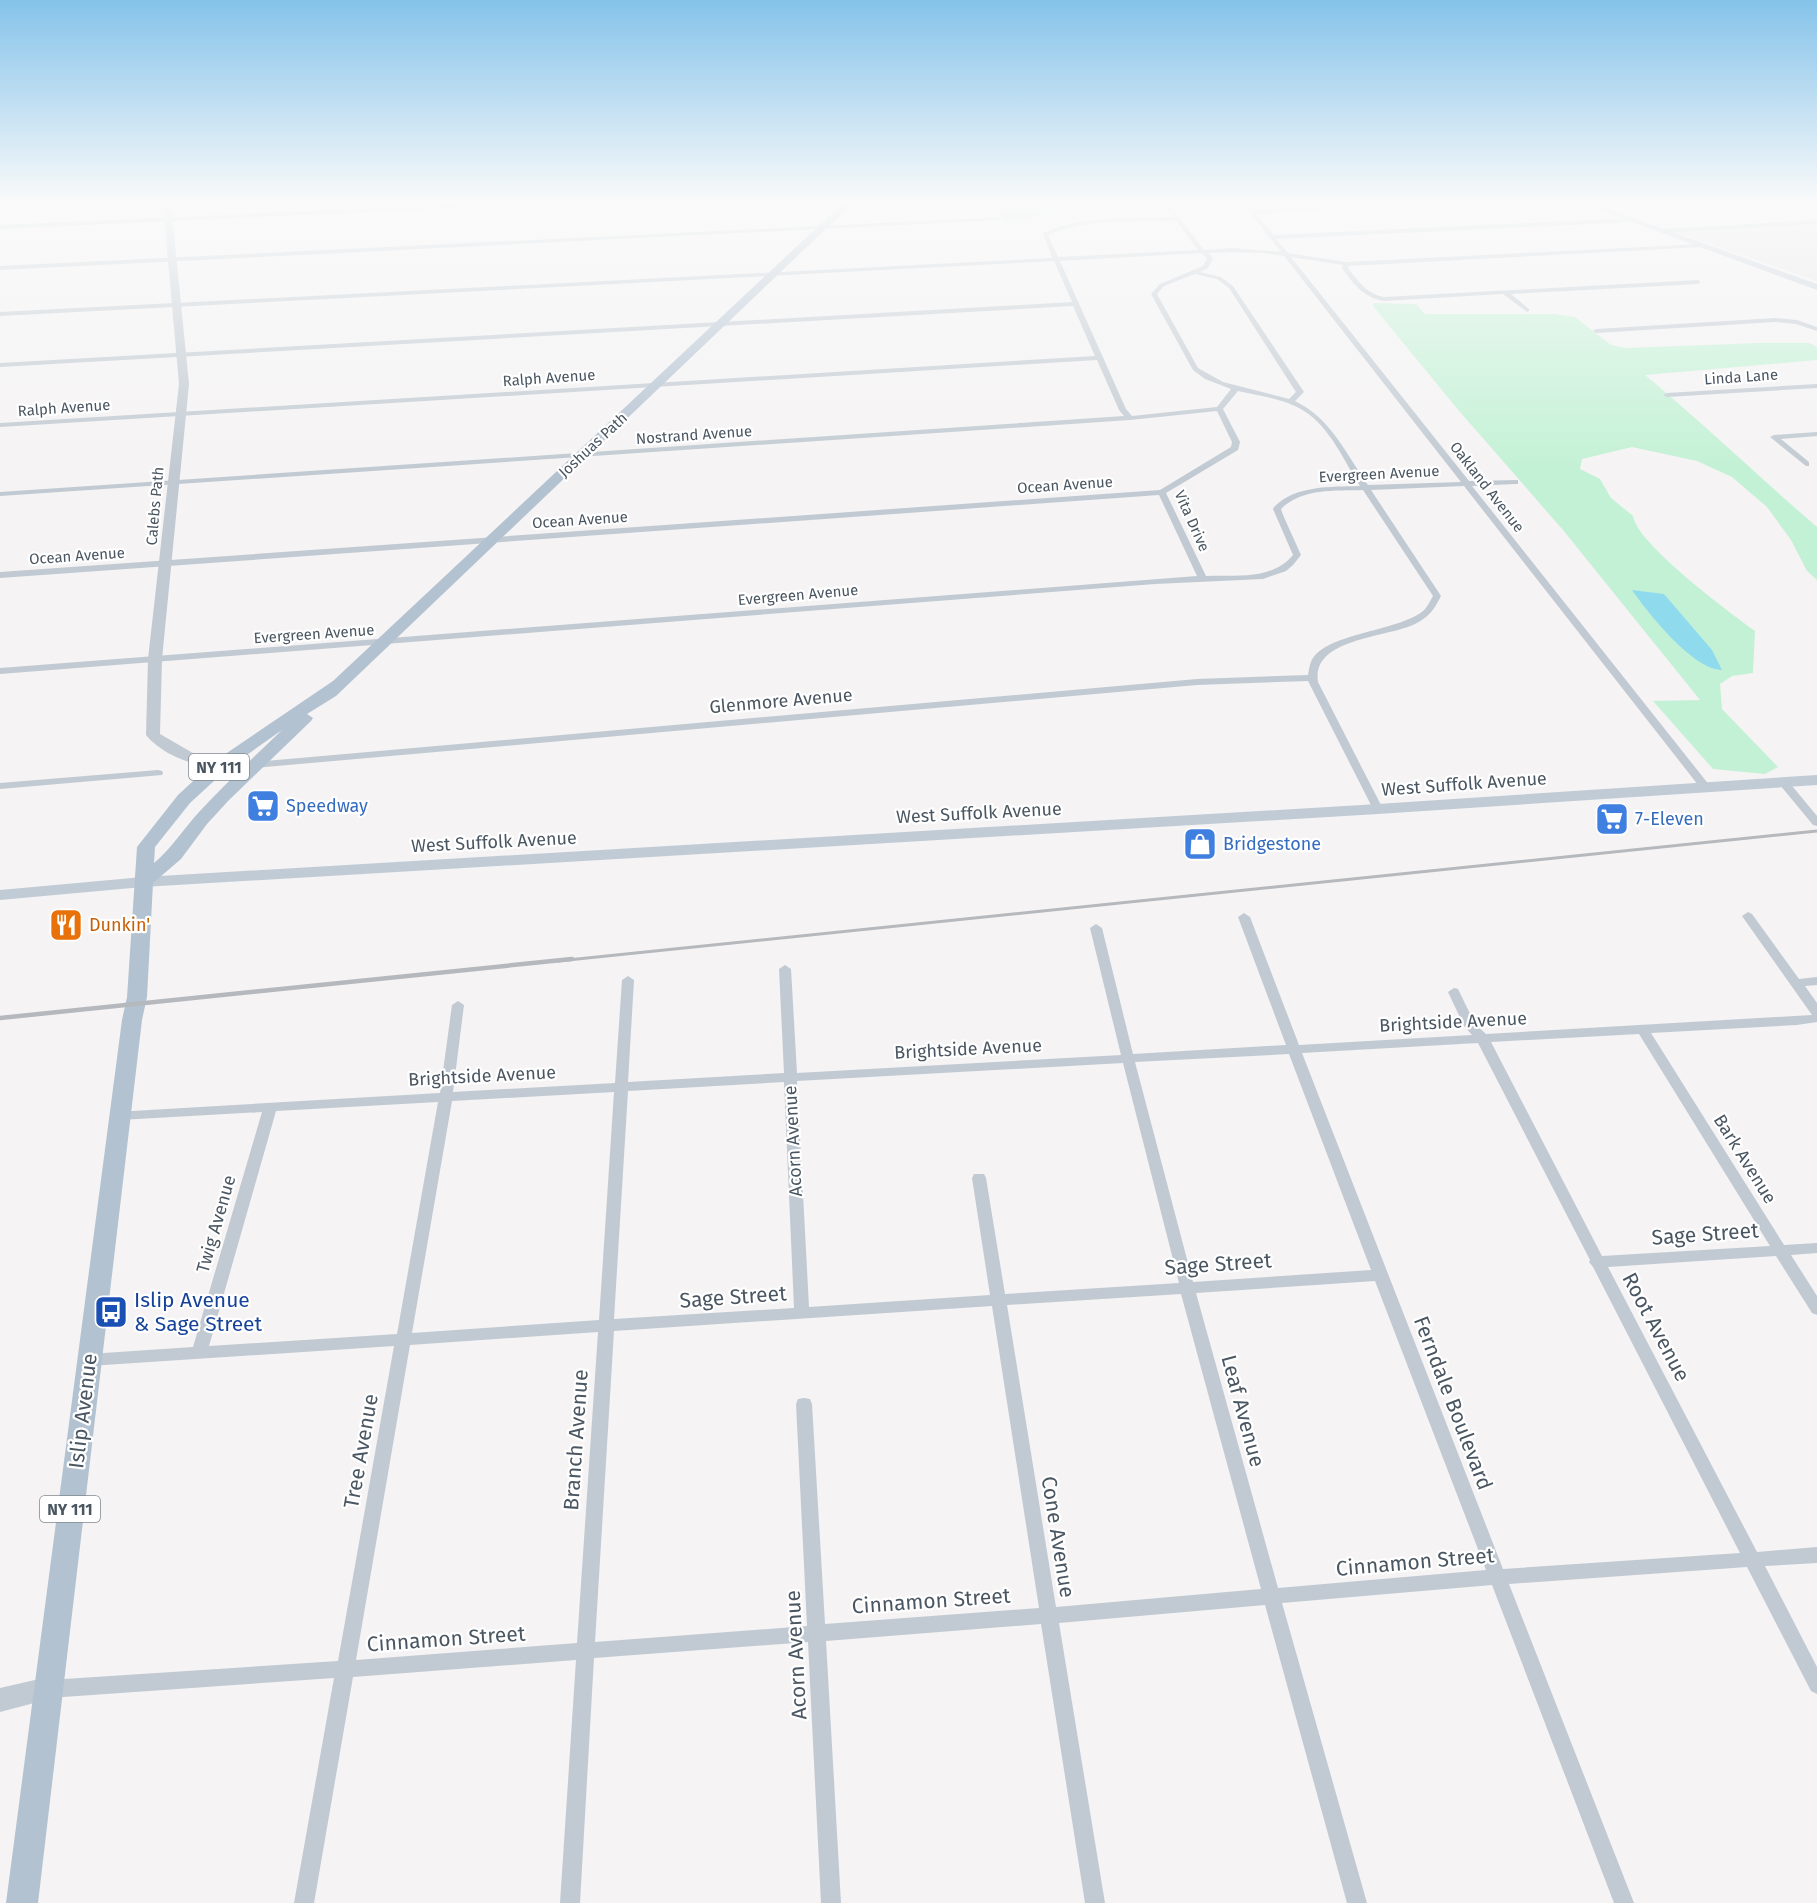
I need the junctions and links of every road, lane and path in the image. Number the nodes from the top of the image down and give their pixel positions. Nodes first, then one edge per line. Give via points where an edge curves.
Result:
1 (176, 293) edge
2 (386, 293) edge
3 (753, 293) edge
4 (1071, 293) edge
5 (1155, 293) edge
6 (1235, 293) edge
7 (1316, 293) edge
8 (1365, 293) edge
9 (1487, 293) edge
10 (1505, 293) edge
11 (177, 304) junction
12 (1076, 304) junction
13 (1527, 310) dead end
14 (0, 314) edge
15 (720, 325) junction
16 (1817, 329) edge
17 (1596, 331) dead end
18 (182, 355) junction
19 (1099, 358) junction
20 (0, 365) edge
21 (656, 385) junction
22 (1817, 386) edge
23 (1236, 388) junction
24 (1667, 395) dead end
25 (1290, 402) junction
26 (1219, 410) junction
27 (180, 414) junction
28 (1130, 418) junction
29 (0, 425) edge
30 (1817, 434) edge
31 (581, 456) junction
32 (1806, 464) dead end
33 (1515, 482) dead end
34 (173, 483) junction
35 (1466, 484) junction
36 (1364, 487) junction
37 (1162, 492) junction
38 (0, 494) edge
39 (492, 540) junction
40 (166, 563) junction
41 (0, 575) edge
42 (1203, 579) junction
43 (384, 642) junction
44 (155, 659) junction
45 (0, 671) edge
46 (1312, 678) junction
47 (338, 685) junction
48 (221, 765) junction
49 (254, 765) junction
50 (158, 773) dead end
51 (1817, 780) edge
52 (1784, 783) junction
53 (0, 786) edge
54 (1706, 788) junction
55 (223, 796) junction
56 (1378, 809) junction
57 (1817, 823) edge
58 (143, 882) junction
59 (0, 896) edge
60 (1748, 916) dead end
61 (1244, 917) dead end
62 (1096, 928) dead end
63 (785, 969) dead end
64 (628, 980) dead end
65 (1817, 981) edge
66 (1795, 983) junction
67 (1454, 992) dead end
68 (458, 1005) dead end
69 (1817, 1012) edge
70 (1817, 1018) edge
71 (1642, 1029) junction
72 (1482, 1038) junction
73 (1295, 1049) junction
74 (1127, 1059) junction
75 (790, 1077) junction
76 (620, 1086) junction
77 (446, 1096) junction
78 (270, 1107) junction
79 (120, 1115) junction
80 (979, 1178) dead end
81 (1817, 1248) edge
82 (1780, 1250) junction
83 (1596, 1262) junction
84 (1380, 1275) junction
85 (1188, 1287) junction
86 (997, 1300) junction
87 (1817, 1309) edge
88 (802, 1313) junction
89 (605, 1326) junction
90 (404, 1339) junction
91 (199, 1353) junction
92 (89, 1360) junction
93 (804, 1404) dead end
94 (1817, 1555) edge
95 (1752, 1560) junction
96 (1496, 1577) junction
97 (1272, 1597) junction
98 (1048, 1615) junction
99 (817, 1631) junction
100 (584, 1650) junction
101 (346, 1669) junction
102 (1817, 1685) edge
103 (48, 1689) junction
104 (0, 1700) edge
105 (22, 1903) edge
106 (304, 1903) edge
107 (570, 1903) edge
108 (831, 1903) edge
109 (1095, 1903) edge
110 (1357, 1903) edge
111 (1624, 1903) edge

1 - 11 street, Calebs Path
2 - 11 street
3 - 15 main road, Joshuas Path / NY 111
4 - 12 street
5 - 23 street via 1195,369 1205,377
6 - 25 street via 1300,392
7 - 35 street, Oakland Avenue
8 - 9 street via 1374,298
10 - 13 street
11 - 14 street
11 - 18 street, Calebs Path
12 - 15 street
12 - 19 street
15 - 18 street
15 - 21 main road, Joshuas Path / NY 111
16 - 17 street via 1775,320
18 - 20 street
18 - 27 street, Calebs Path
19 - 21 street, Ralph Avenue
19 - 28 street
21 - 27 street, Ralph Avenue
21 - 31 main road, Joshuas Path / NY 111
22 - 24 street, Linda Lane
23 - 25 street
23 - 26 street
25 - 36 street via 1312,412 1320,421
26 - 28 street, Nostrand Avenue
26 - 37 street, Vita Drive via 1236,442 1235,448
27 - 29 street, Ralph Avenue
27 - 34 street, Calebs Path
28 - 31 street, Nostrand Avenue
30 - 32 street via 1774,437
31 - 34 street, Nostrand Avenue
31 - 39 main road, Joshuas Path / NY 111
33 - 35 street, Evergreen Avenue
34 - 38 street, Nostrand Avenue
34 - 40 street, Calebs Path
35 - 36 street, Evergreen Avenue
35 - 54 street, Oakland Avenue
36 - 42 street, Evergreen Avenue via 1308,491 1284,501 1277,509 1297,555 1292,564 1280,571 1252,577
36 - 46 street via 1437,596 1434,607 1421,618 1359,636 1324,652 1314,664
37 - 39 street, Ocean Avenue
37 - 42 street, Vita Drive
39 - 40 street, Ocean Avenue
39 - 43 main road, Joshuas Path / NY 111
40 - 41 street, Ocean Avenue
40 - 44 street, Calebs Path
42 - 43 street, Evergreen Avenue
43 - 44 street, Evergreen Avenue
43 - 47 main road, Joshuas Path / NY 111
44 - 45 street, Evergreen Avenue
44 - 48 street, Calebs Path via 153,735 179,754
46 - 49 street, Glenmore Avenue via 1186,683
46 - 56 street
47 - 48 main road, Joshuas Path / NY 111
47 - 49 main road, Joshuas Path / NY 111
48 - 55 main road via 230,772
48 - 58 main road, Joshuas Path / NY 111 via 184,799 146,847
49 - 55 main road, Joshuas Path / NY 111
50 - 53 street
51 - 52 main road, West Suffolk Avenue
52 - 54 main road, West Suffolk Avenue
52 - 57 street
54 - 56 main road, West Suffolk Avenue
55 - 58 main road, Joshuas Path / NY 111 via 175,855
56 - 58 main road, West Suffolk Avenue
58 - 59 main road, West Suffolk Avenue
58 - 79 main road, Islip Avenue / NY 111 via 136,997
60 - 66 street
61 - 73 street, Ferndale Boulevard
62 - 74 street, Leaf Avenue
63 - 75 street, Acorn Avenue
64 - 76 street, Branch Avenue
65 - 66 street
66 - 69 street
67 - 72 street, Root Avenue via 1470,1026
68 - 77 street, Tree Avenue
70 - 71 street, Brightside Avenue
71 - 72 street, Brightside Avenue
71 - 82 street, Bark Avenue
72 - 73 street, Brightside Avenue
72 - 83 street, Root Avenue
73 - 74 street, Brightside Avenue
73 - 84 street, Ferndale Boulevard
74 - 75 street, Brightside Avenue
74 - 85 street, Leaf Avenue
75 - 76 street, Brightside Avenue
75 - 88 street, Acorn Avenue
76 - 77 street, Brightside Avenue
76 - 89 street, Branch Avenue
77 - 78 street, Brightside Avenue
77 - 90 street, Tree Avenue
78 - 79 street, Brightside Avenue
78 - 91 street, Twig Avenue
79 - 92 main road, Islip Avenue / NY 111
80 - 86 street, Cone Avenue
81 - 82 street, Sage Street
82 - 83 street, Sage Street
82 - 87 street, Bark Avenue
83 - 95 street, Root Avenue
84 - 85 street, Sage Street
84 - 96 street, Ferndale Boulevard
85 - 86 street, Sage Street
85 - 97 street, Leaf Avenue
86 - 88 street, Sage Street
86 - 98 street, Cone Avenue
88 - 89 street, Sage Street
89 - 90 street, Sage Street
89 - 100 street, Branch Avenue
90 - 91 street, Sage Street
90 - 101 street, Tree Avenue
91 - 92 street, Sage Street
92 - 103 main road, Islip Avenue / NY 111
93 - 99 street, Acorn Avenue
94 - 95 street, Cinnamon Street
95 - 96 street, Cinnamon Street
95 - 102 street, Root Avenue
96 - 97 street, Cinnamon Street
96 - 111 street, Ferndale Boulevard
97 - 98 street, Cinnamon Street
97 - 110 street, Leaf Avenue
98 - 99 street, Cinnamon Street
98 - 109 street, Cone Avenue
99 - 100 street, Cinnamon Street
99 - 108 street, Acorn Avenue
100 - 101 street, Cinnamon Street
100 - 107 street, Branch Avenue
101 - 103 street, Cinnamon Street
101 - 106 street, Tree Avenue
103 - 104 street
103 - 105 main road, Islip Avenue / NY 111

